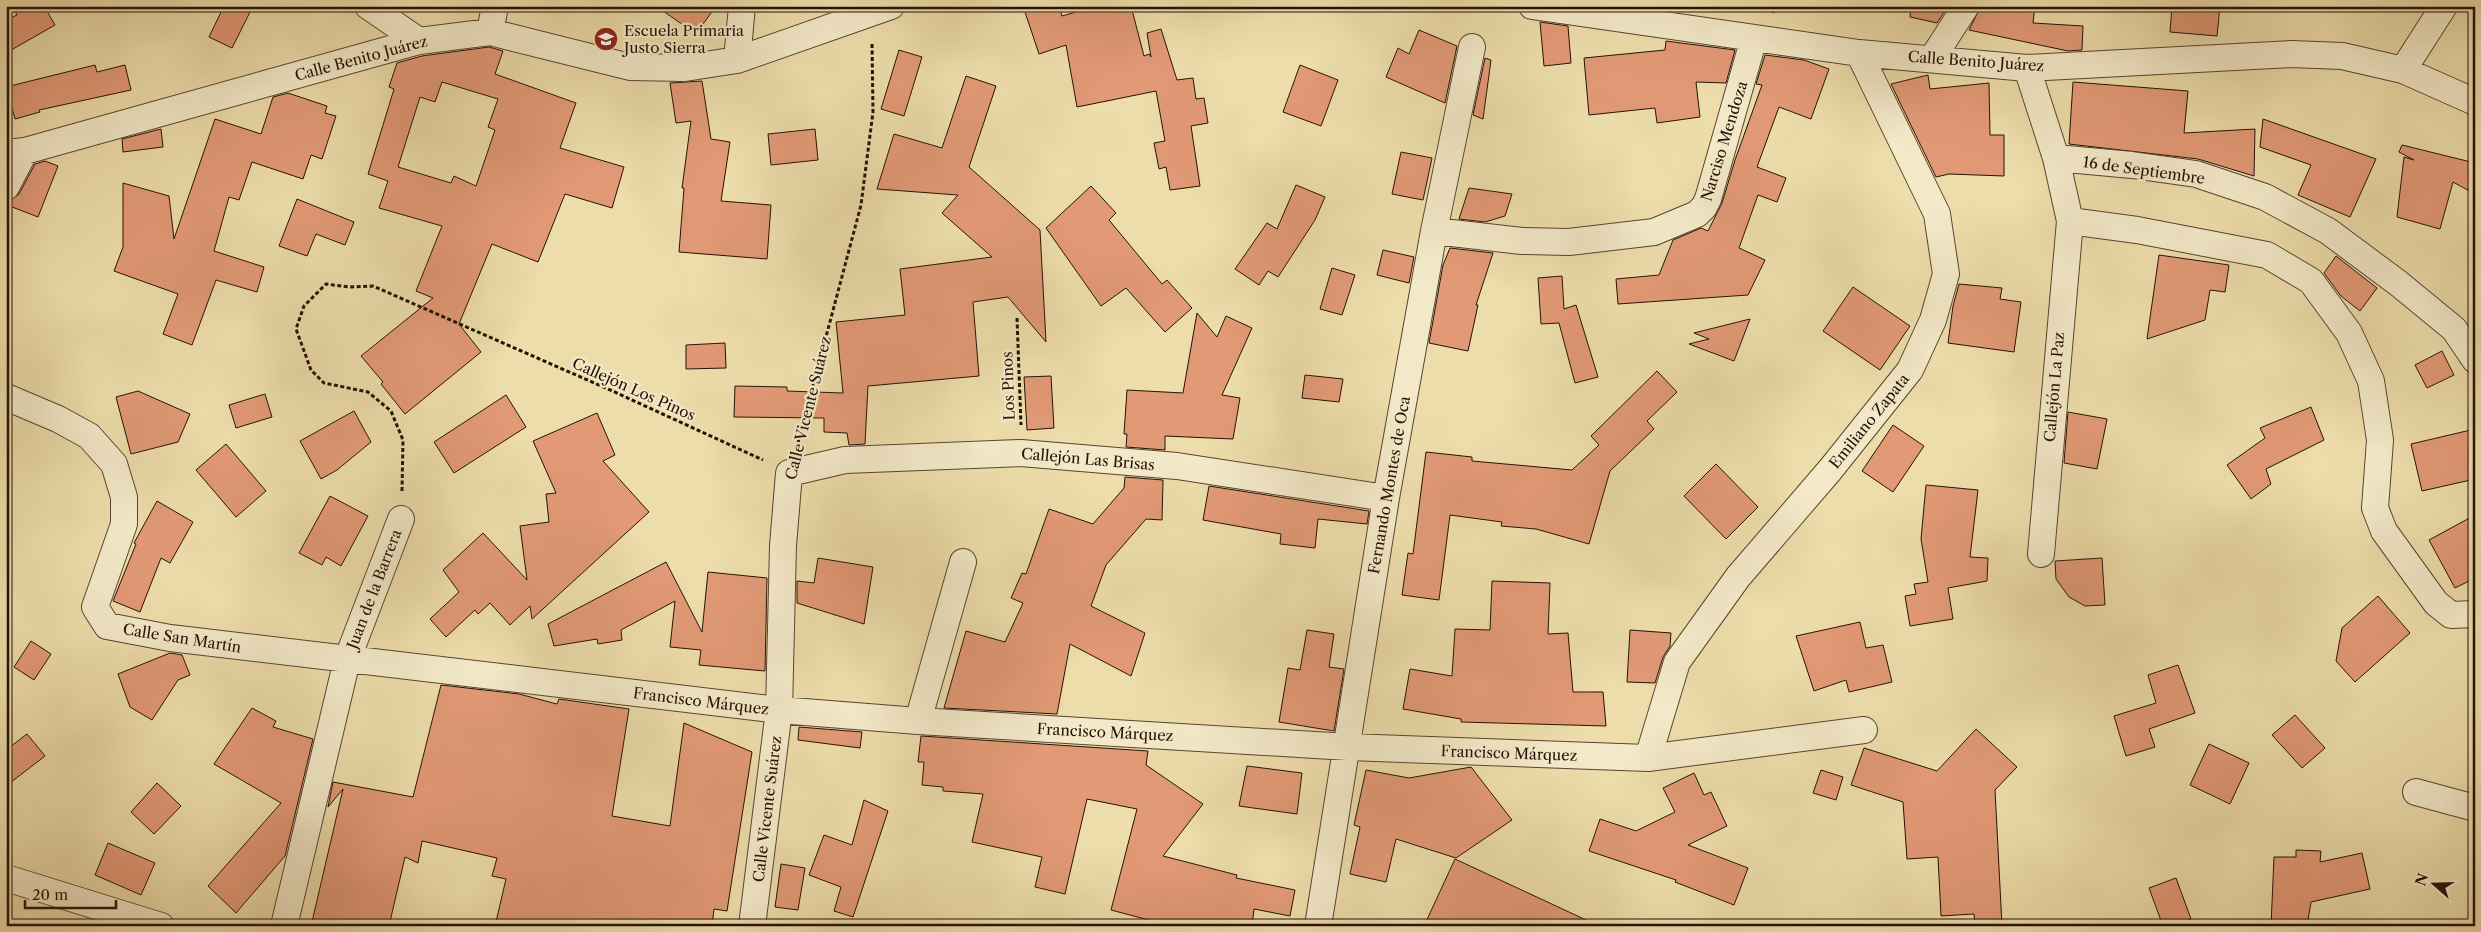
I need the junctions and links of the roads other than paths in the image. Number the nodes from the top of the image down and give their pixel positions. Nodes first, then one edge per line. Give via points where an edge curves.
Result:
1 (368, 6) edge
2 (495, 6) edge
3 (742, 6) edge
4 (1532, 6) edge
5 (1966, 6) edge
6 (2444, 6) edge
7 (881, 10) edge
8 (490, 32) junction
9 (1754, 38) junction
10 (419, 41) junction
11 (1472, 47) dead end
12 (1859, 53) junction
13 (1932, 59) junction
14 (737, 60) junction
15 (2028, 68) junction
16 (2403, 70) junction
17 (2475, 102) edge
18 (16, 152) edge
19 (2056, 158) junction
20 (6, 187) edge
21 (2070, 221) junction
22 (1434, 231) junction
23 (2475, 360) edge
24 (6, 397) edge
25 (790, 473) joint
26 (1386, 498) junction
27 (401, 519) road end
28 (2041, 554) dead end
29 (963, 562) dead end
30 (2475, 614) edge
31 (347, 660) junction
32 (779, 710) junction
33 (918, 721) junction
34 (1864, 730) dead end
35 (1348, 747) junction
36 (1648, 758) junction
37 (2416, 792) dead end
38 (2475, 808) edge
39 (6, 878) edge
40 (161, 926) edge
41 (284, 926) edge
42 (752, 926) edge
43 (1318, 926) edge

1 - 10 street
2 - 8 street
3 - 14 street
4 - 9 street, Calle Benito Juárez
5 - 13 street
6 - 16 street
7 - 14 street, Calle Benito Juárez
8 - 10 street, Calle Benito Juárez
8 - 14 street, Calle Benito Juárez via 630,67 685,68
9 - 12 street, Calle Benito Juárez
9 - 22 street, Narciso Mendoza via 1708,199 1697,214 1654,232 1569,242 1522,242
10 - 18 street, Calle Benito Juárez
11 - 22 street, Fernando Montes de Oca
12 - 13 street, Calle Benito Juárez
12 - 36 street, Emiliano Zapata via 1937,214 1946,274 1933,320 1910,370 1830,470 1738,576 1677,662
13 - 15 street, Calle Benito Juárez
15 - 16 street, Calle Benito Juárez via 2291,54 2342,56
15 - 19 street
16 - 17 street, Calle Benito Juárez
18 - 20 street
19 - 21 street
19 - 23 street, 16 de Septiembre via 2196,174 2265,197 2328,231 2398,283 2454,329
21 - 28 street, Callejón La Paz
21 - 30 street via 2137,230 2267,255 2311,281 2349,333 2371,381 2380,440 2375,508 2384,531 2436,603 2451,614
22 - 26 street, Fernando Montes de Oca
24 - 31 street, Calle San Martín via 89,436 114,464 124,497 124,524 95,607 108,626 170,638
25 - 26 street, Callejón Las Brisas via 845,460 1022,453 1178,466
25 - 32 street, Calle Vicente Suárez via 783,546
26 - 35 street, Fernando Montes de Oca
27 - 31 street, Juan de la Barrera
29 - 33 street
31 - 32 street, Francisco Márquez
31 - 41 street, Juan de la Barrera
32 - 33 street, Francisco Márquez
32 - 42 street, Calle Vicente Suárez
33 - 35 street, Francisco Márquez
34 - 36 street, Francisco Márquez
35 - 36 street, Francisco Márquez
35 - 43 street, Fernando Montes de Oca
37 - 38 street
39 - 40 street

